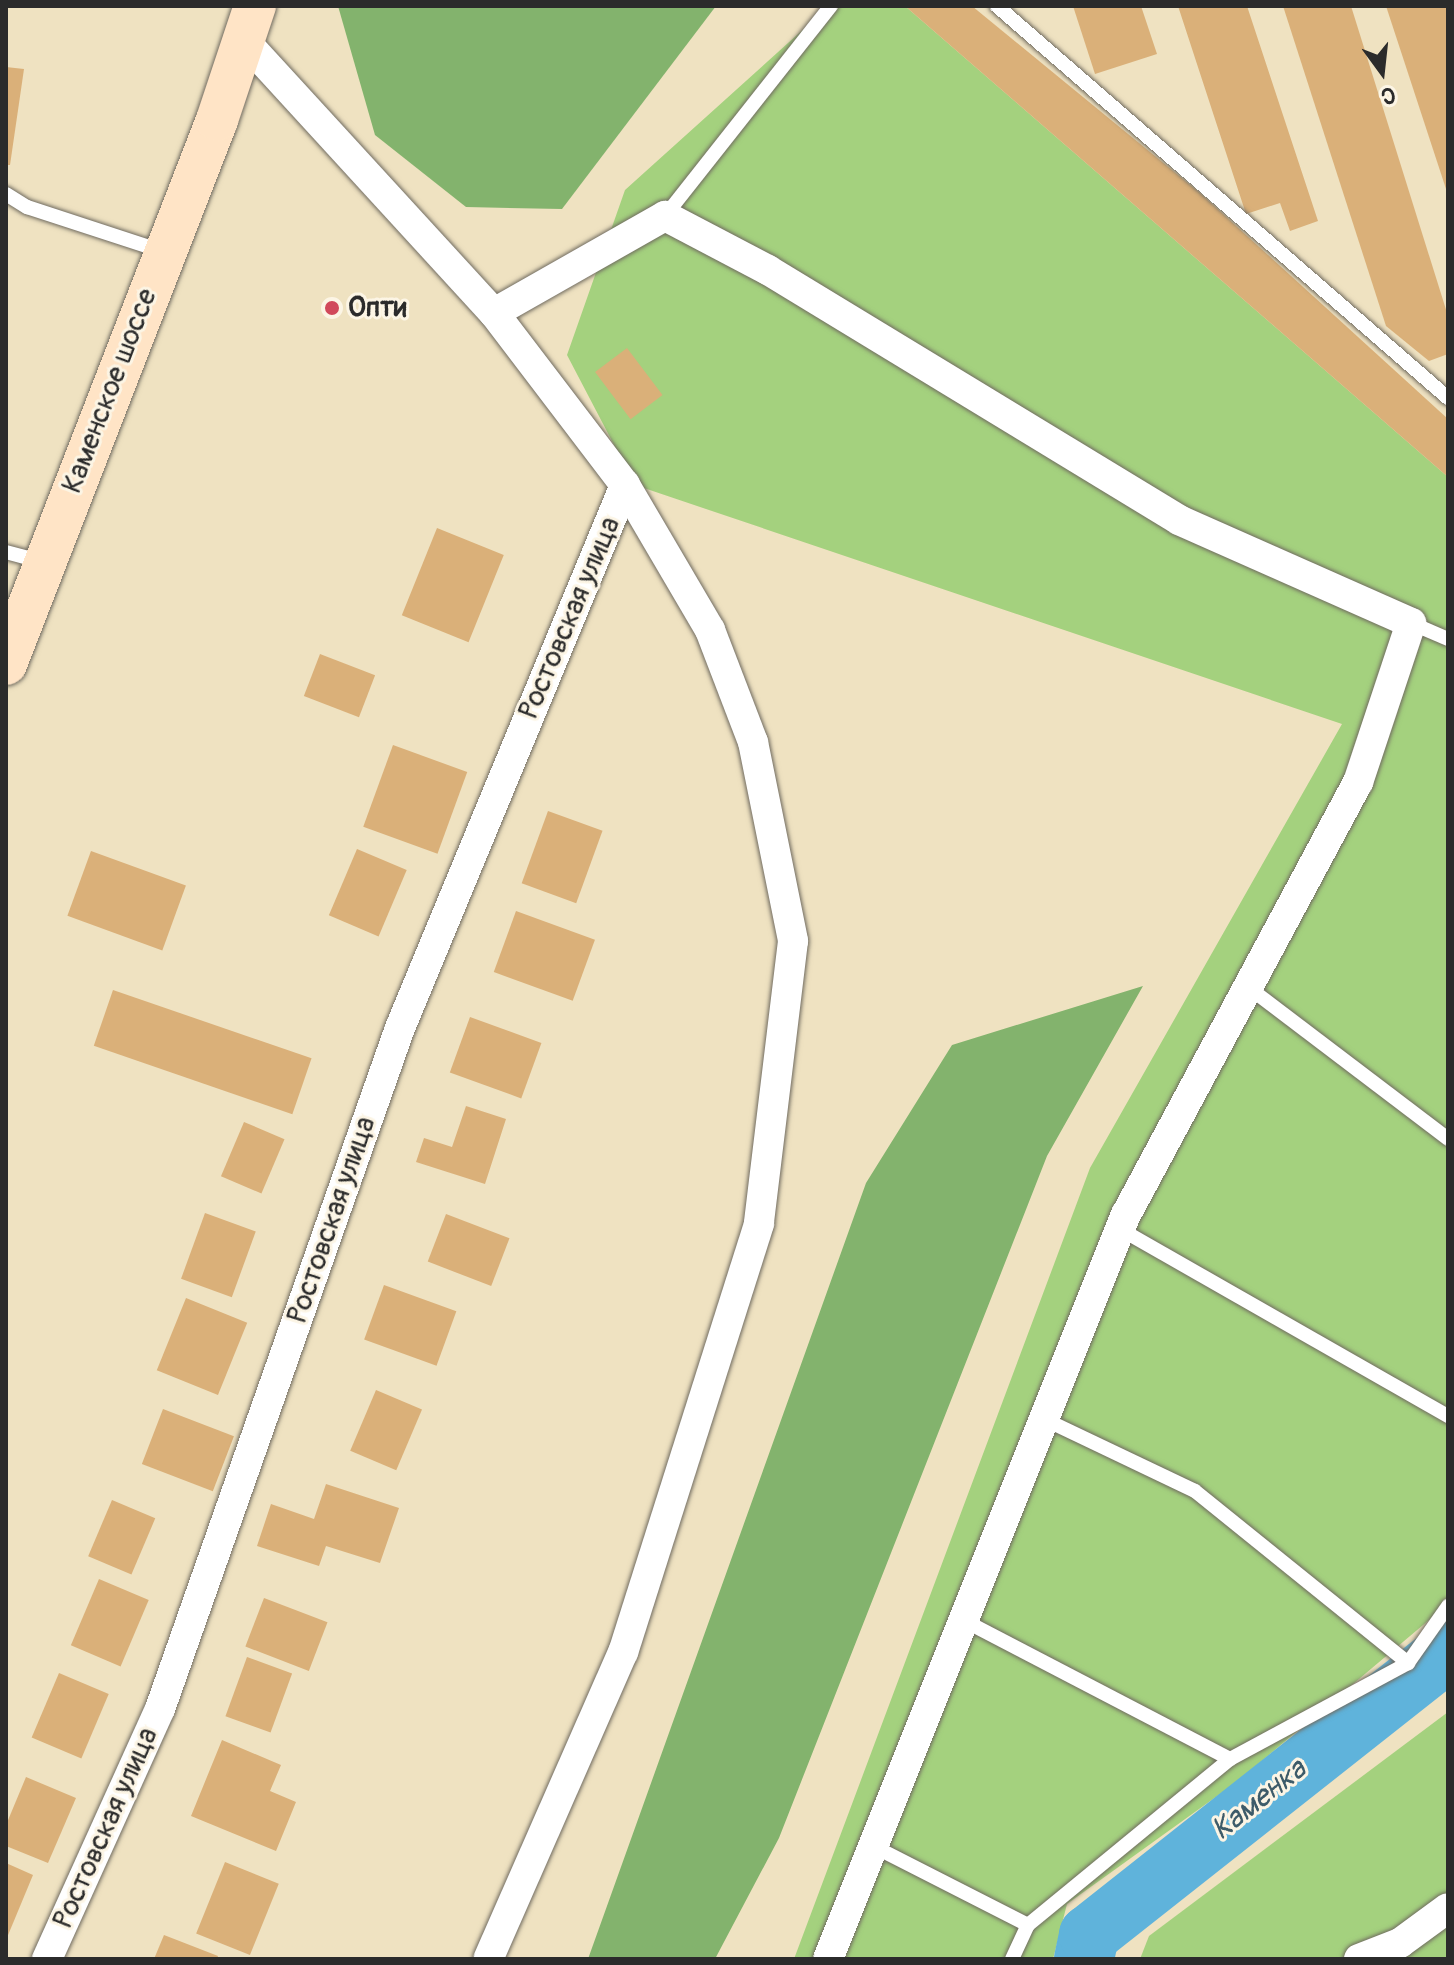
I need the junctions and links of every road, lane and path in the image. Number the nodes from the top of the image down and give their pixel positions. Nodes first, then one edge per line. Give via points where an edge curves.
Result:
1 (831, 6) edge
2 (997, 6) edge
3 (248, 22) edge
4 (6, 194) edge
5 (665, 216) junction
6 (163, 251) junction
7 (494, 313) junction
8 (1448, 398) edge
9 (625, 485) junction
10 (25, 557) edge
11 (1411, 623) junction
12 (1448, 639) edge
13 (6, 664) edge
14 (1248, 987) junction
15 (1448, 1139) edge
16 (1120, 1229) junction
17 (1448, 1416) edge
18 (1044, 1419) junction
19 (1448, 1606) edge
20 (963, 1620) junction
21 (1408, 1663) junction
22 (1230, 1759) junction
23 (873, 1846) junction
24 (1448, 1908) edge
25 (1028, 1925) junction
26 (47, 1959) edge
27 (488, 1959) edge
28 (828, 1959) edge
29 (1012, 1959) edge
30 (1359, 1959) edge

1 - 5 lane
2 - 8 lane
3 - 6 street, Каменское шоссе via 217,120
3 - 7 street
4 - 6 lane via 27,207
5 - 7 street
5 - 11 street via 768,270 1179,520
6 - 10 street, Каменское шоссе
7 - 9 street
9 - 26 street, Ростовская улица via 400,1028 160,1709
9 - 27 street via 710,630 753,742 793,941 759,1224 623,1652
10 - 13 street, Каменское шоссе
11 - 12 lane
11 - 14 street via 1358,782
14 - 15 lane
14 - 16 street
16 - 17 lane
16 - 18 street
18 - 20 street
18 - 21 lane via 1195,1491
19 - 21 lane
20 - 22 lane
20 - 23 street
21 - 22 lane
22 - 25 lane
23 - 25 lane
23 - 28 street
24 - 30 street via 1400,1943
25 - 29 lane

